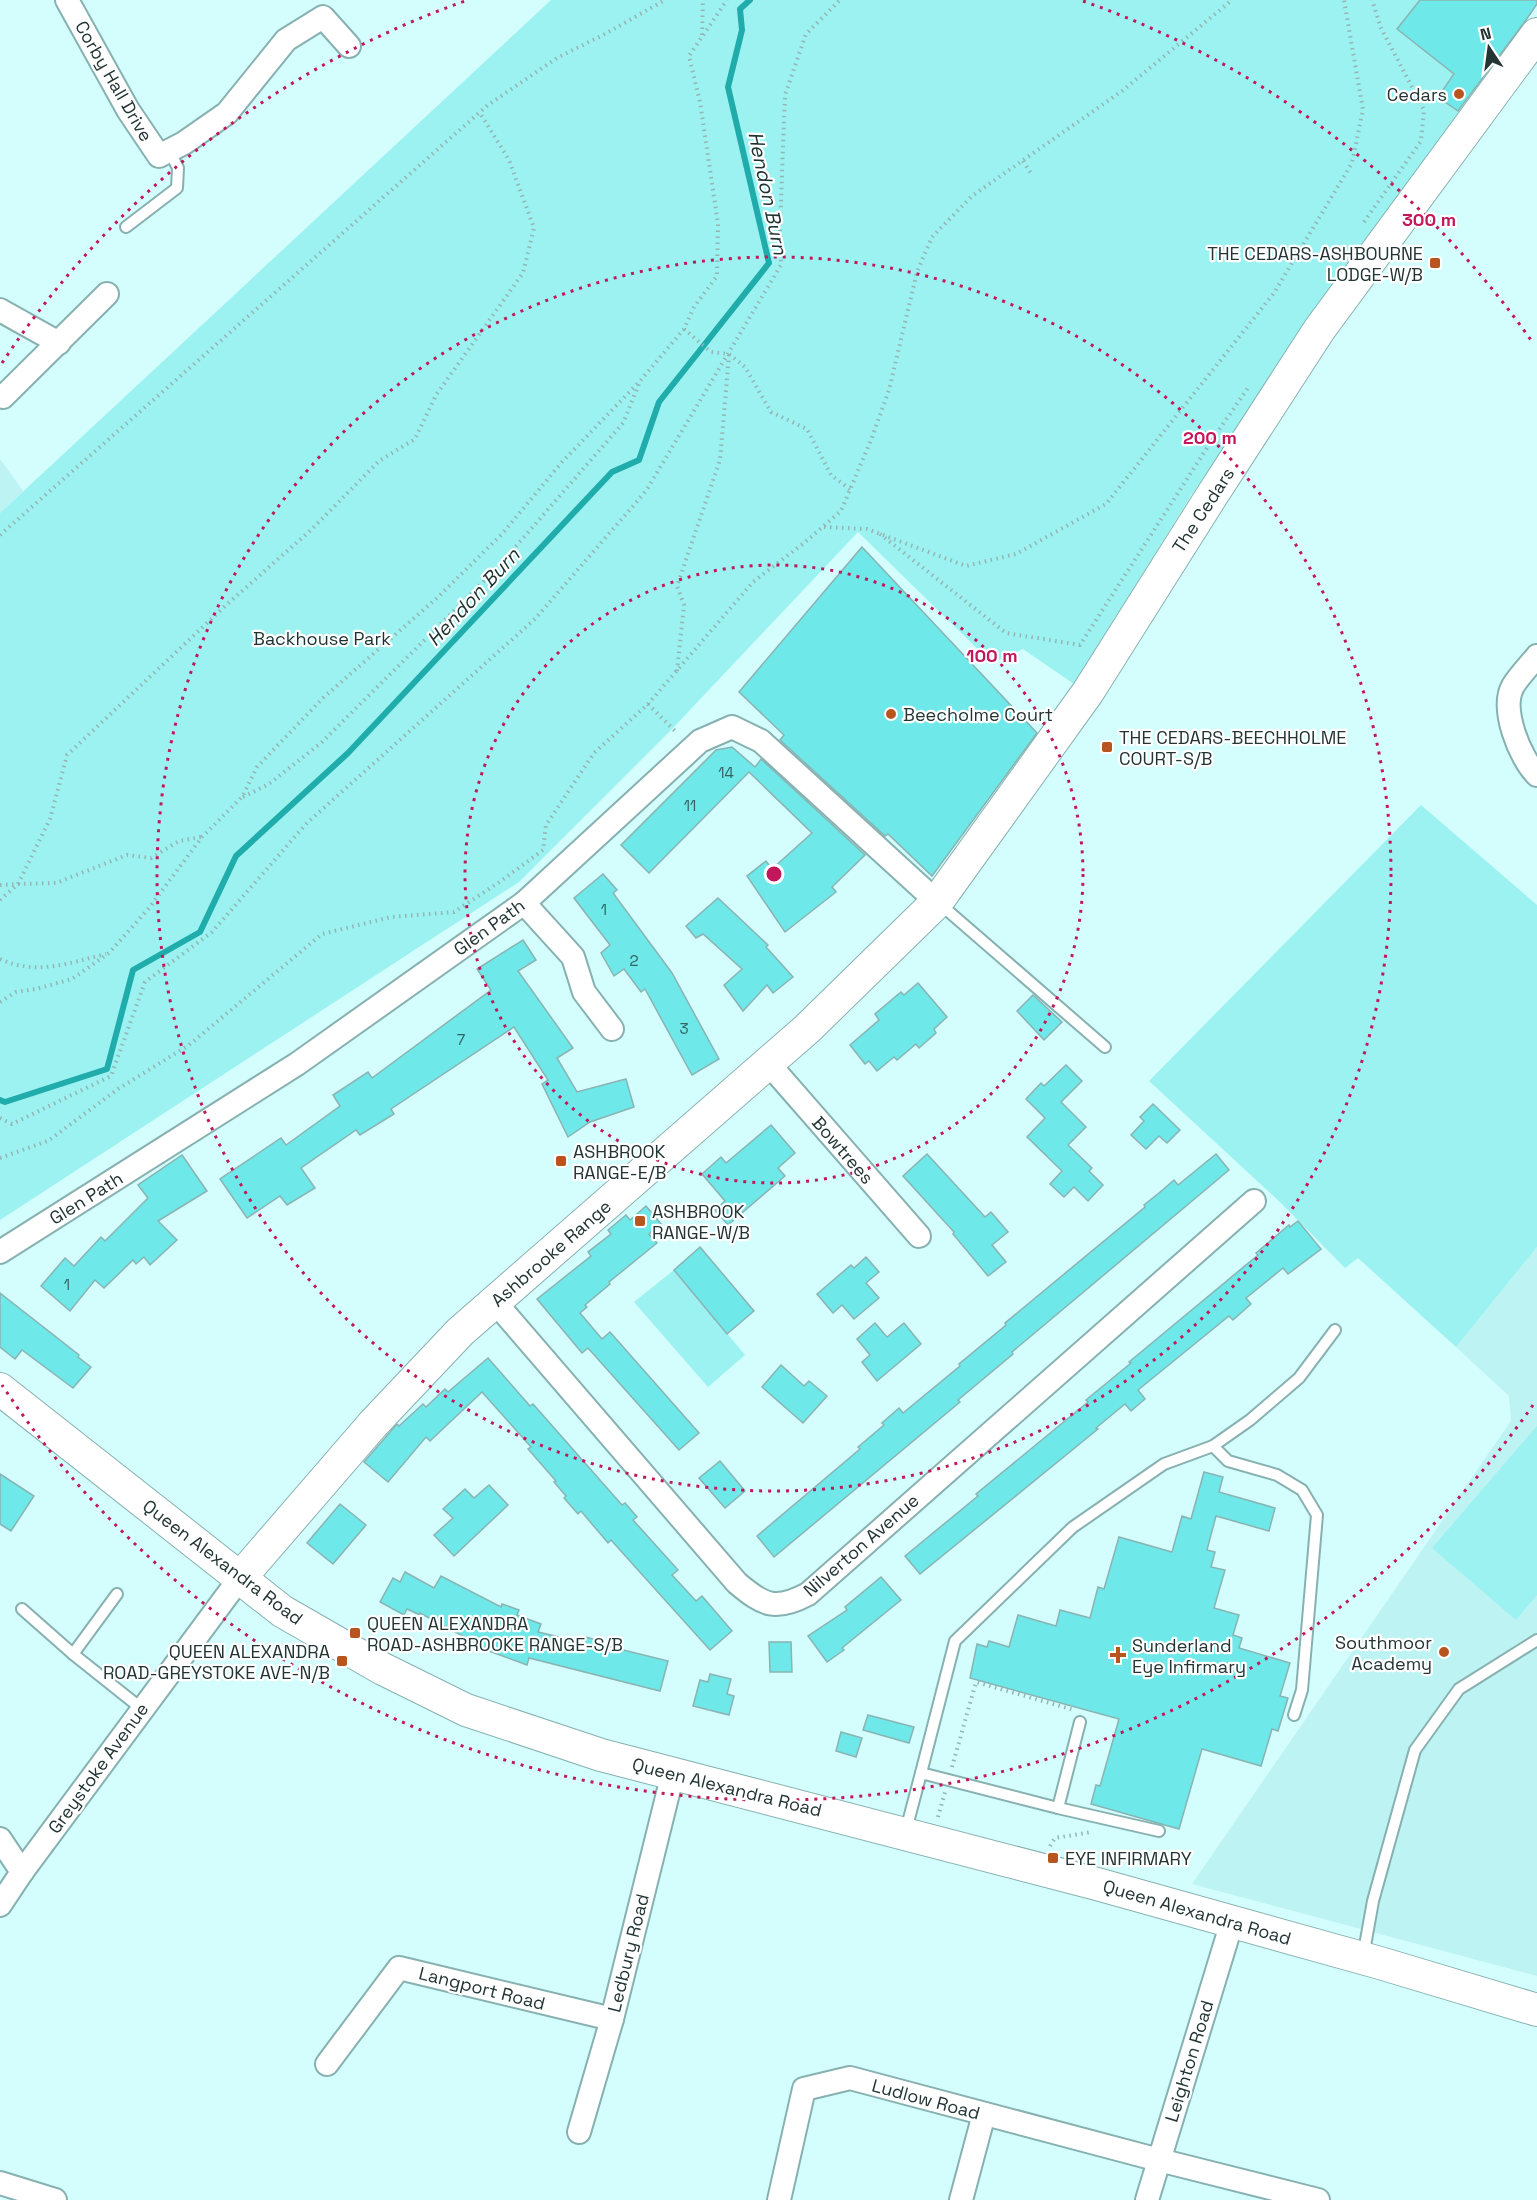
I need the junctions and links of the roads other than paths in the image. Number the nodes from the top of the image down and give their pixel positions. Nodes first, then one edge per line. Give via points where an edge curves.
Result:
1 (67, 0) edge
2 (1537, 34) edge
3 (349, 46) dead end
4 (170, 150) junction
5 (126, 227) dead end
6 (107, 294) dead end
7 (0, 310) edge
8 (59, 343) junction
9 (3, 397) dead end
10 (1537, 656) edge
11 (1537, 775) edge
12 (938, 902) junction
13 (524, 903) junction
14 (612, 1029) dead end
15 (1105, 1047) dead end
16 (768, 1064) junction
17 (1254, 1201) dead end
18 (919, 1236) dead end
19 (0, 1252) edge
20 (495, 1302) junction
21 (1335, 1330) dead end
22 (0, 1389) edge
23 (1213, 1446) junction
24 (240, 1578) junction
25 (117, 1594) dead end
26 (22, 1609) dead end
27 (1537, 1640) edge
28 (73, 1654) junction
29 (142, 1709) junction
30 (1294, 1715) dead end
31 (1080, 1722) dead end
32 (673, 1773) junction
33 (921, 1773) junction
34 (1058, 1808) junction
35 (1159, 1832) dead end
36 (918, 1837) junction
37 (0, 1839) edge
38 (22, 1872) junction
39 (0, 1905) edge
40 (1232, 1922) junction
41 (1363, 1958) junction
42 (1537, 2010) edge
43 (612, 2019) junction
44 (327, 2064) dead end
45 (984, 2114) junction
46 (579, 2132) dead end
47 (1159, 2160) junction
48 (0, 2183) edge
49 (56, 2200) edge
50 (779, 2200) edge
51 (961, 2200) edge
52 (1147, 2200) edge
53 (1318, 2200) edge

1 - 4 street, Corby Hall Drive via 128,110 159,156
2 - 12 street, The Cedars via 1319,330 1088,692
3 - 4 street, Corby Hall Drive via 323,17 286,40 227,113
4 - 5 lane via 178,168 177,188
6 - 8 street
7 - 8 street
8 - 9 street
10 - 11 street via 1512,688 1508,712 1528,766
12 - 13 street, Glen Path via 760,741 732,727 700,741
12 - 15 lane
12 - 16 street, Ashbrooke Range
13 - 14 street via 573,957 584,992
13 - 19 street, Glen Path via 297,1064
16 - 18 street, Bowtrees
16 - 20 street, Ashbrooke Range
17 - 20 street, Nilverton Avenue via 808,1594 776,1605 754,1597 738,1583
20 - 24 street, Ashbrooke Range via 460,1332 373,1424
21 - 23 lane via 1299,1378
22 - 24 street, Queen Alexandra Road
23 - 30 lane via 1228,1461 1277,1475 1302,1490 1317,1515 1302,1690
23 - 33 lane via 1164,1464 1073,1527 955,1641
24 - 29 street, Greystoke Avenue
24 - 32 street, Queen Alexandra Road via 282,1611 383,1669 466,1710 601,1755
25 - 28 lane
26 - 28 lane
27 - 41 lane via 1459,1689 1415,1750 1373,1901
28 - 29 lane
29 - 38 street, Greystoke Avenue
31 - 34 lane
32 - 36 street, Queen Alexandra Road
32 - 43 street, Ledbury Road
33 - 34 lane
33 - 36 lane
34 - 35 lane
36 - 40 street, Queen Alexandra Road
37 - 38 street
38 - 39 street, Greystoke Avenue
40 - 41 street, Queen Alexandra Road
40 - 47 street, Leighton Road
41 - 42 street, Queen Alexandra Road
43 - 44 street, Langport Road via 399,1968
43 - 46 street, Ledbury Road
45 - 47 street, Ludlow Road
45 - 50 street, Ludlow Road via 850,2078 804,2089
45 - 51 street
47 - 52 street, Leighton Road
47 - 53 street, Ludlow Road
48 - 49 street

